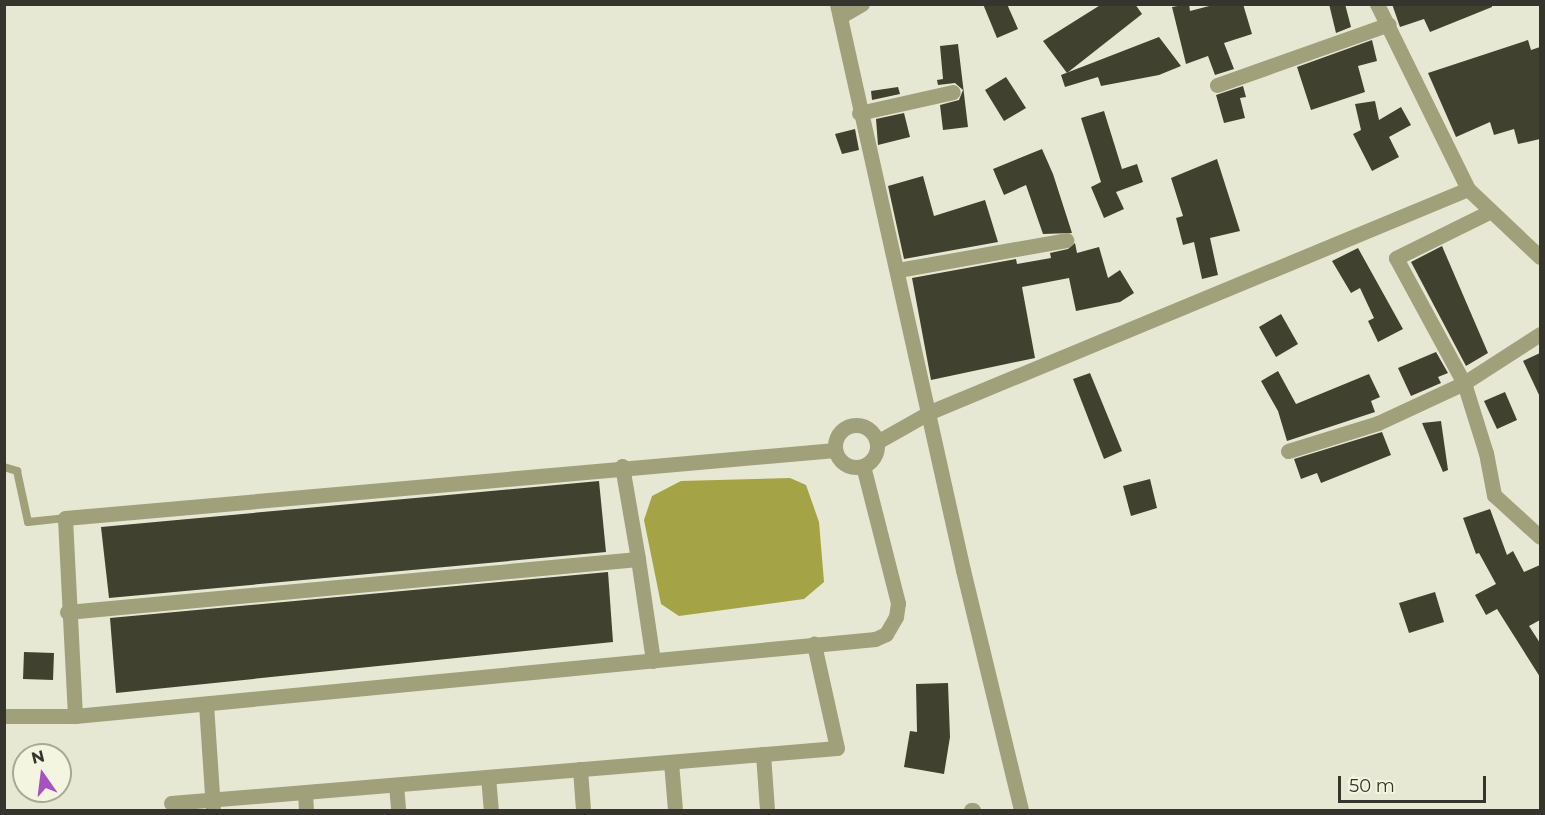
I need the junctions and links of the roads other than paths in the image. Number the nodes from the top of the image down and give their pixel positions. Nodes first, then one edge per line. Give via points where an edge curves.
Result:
1 (862, 4) edge
2 (1377, 4) edge
3 (839, 10) edge
4 (1389, 24) junction
5 (1217, 85) dead end
6 (953, 92) dead end
7 (859, 113) junction
8 (1468, 189) junction
9 (1491, 211) junction
10 (1066, 240) dead end
11 (1540, 258) edge
12 (898, 270) junction
13 (1540, 334) edge
14 (1464, 383) junction
15 (930, 412) junction
16 (877, 442) junction
17 (835, 450) junction
18 (1288, 451) dead end
19 (622, 466) junction
20 (863, 466) junction
21 (4, 467) edge
22 (65, 518) junction
23 (1540, 537) edge
24 (638, 559) junction
25 (67, 612) junction
26 (814, 644) junction
27 (653, 661) junction
28 (206, 704) junction
29 (4, 716) edge
30 (75, 716) junction
31 (763, 754) junction
32 (671, 762) junction
33 (580, 769) junction
34 (488, 777) junction
35 (396, 785) junction
36 (304, 792) junction
37 (171, 803) dead end
38 (213, 805) edge
39 (306, 810) edge
40 (398, 810) edge
41 (490, 810) edge
42 (583, 810) edge
43 (675, 810) edge
44 (767, 810) edge
45 (1021, 810) edge

1 - 3 street
2 - 4 street
3 - 7 street
4 - 5 street
4 - 8 street
6 - 7 street
7 - 12 street
8 - 9 street
8 - 15 street
9 - 11 street
9 - 14 street via 1396,258
10 - 12 street
12 - 15 street
13 - 14 street
14 - 18 street via 1378,423
14 - 23 street via 1486,453 1494,495
15 - 16 street
15 - 45 street via 963,570
16 - 17 street via 870,430 856,425 838,435
16 - 20 street via 874,456
17 - 19 street
17 - 20 street via 842,462
19 - 22 street
19 - 24 street
20 - 26 street via 897,603 896,617 886,634 875,639
21 - 22 lane via 17,471 28,522
22 - 25 street
24 - 25 street
24 - 27 street
25 - 30 street
26 - 27 street
26 - 31 street via 837,748
27 - 28 street
28 - 30 street
28 - 38 street
29 - 30 street
31 - 32 street
31 - 44 street
32 - 33 street
32 - 43 street
33 - 34 street
33 - 42 street
34 - 35 street
34 - 41 street
35 - 36 street
35 - 40 street
36 - 38 street
36 - 39 street
37 - 38 street

